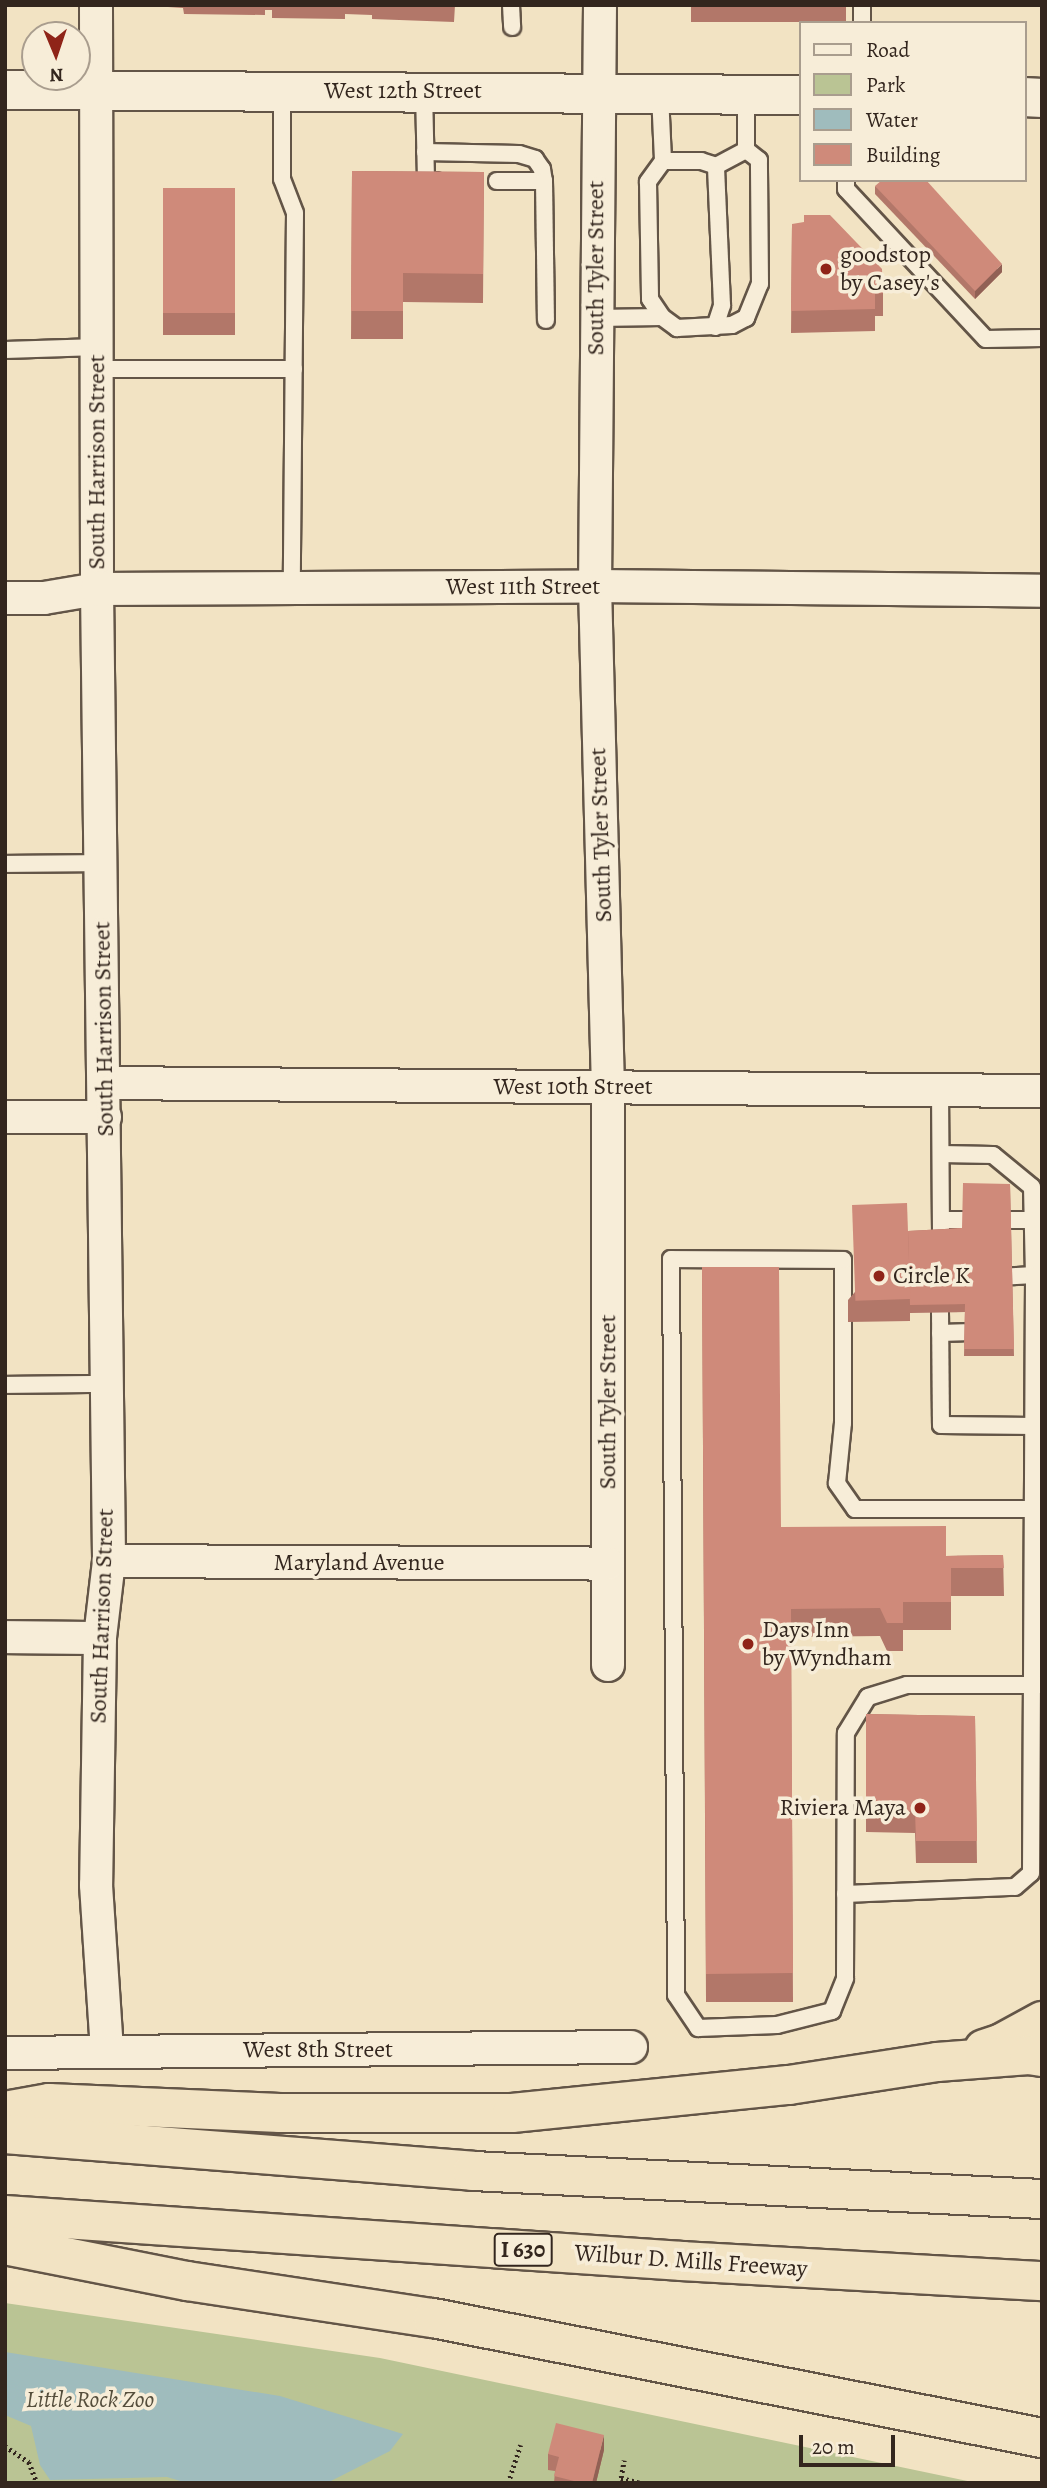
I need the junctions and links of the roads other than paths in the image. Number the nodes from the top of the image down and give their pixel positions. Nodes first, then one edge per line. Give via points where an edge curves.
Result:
1 (96, 5) edge
2 (512, 5) edge
3 (600, 5) edge
4 (512, 27) dead end
5 (95, 89) junction
6 (5, 90) edge
7 (282, 90) junction
8 (424, 91) junction
9 (598, 92) junction
10 (659, 93) junction
11 (746, 94) junction
12 (799, 95) edge
13 (746, 143) junction
14 (425, 152) junction
15 (663, 161) junction
16 (716, 166) junction
17 (454, 181) edge
18 (497, 181) dead end
19 (544, 181) junction
20 (846, 182) edge
21 (596, 317) junction
22 (662, 317) junction
23 (546, 320) dead end
24 (715, 327) junction
25 (1042, 338) edge
26 (5, 350) edge
27 (98, 358) junction
28 (294, 369) junction
29 (594, 586) junction
30 (292, 588) junction
31 (97, 589) junction
32 (1042, 591) edge
33 (5, 598) edge
34 (102, 863) junction
35 (5, 864) edge
36 (104, 1083) junction
37 (608, 1087) junction
38 (940, 1089) junction
39 (1042, 1091) edge
40 (5, 1117) edge
41 (105, 1118) junction
42 (941, 1154) junction
43 (963, 1220) edge
44 (1011, 1220) edge
45 (1032, 1220) junction
46 (1038, 1275) edge
47 (1012, 1276) edge
48 (940, 1312) edge
49 (1034, 1330) junction
50 (964, 1332) edge
51 (1013, 1332) edge
52 (940, 1333) junction
53 (105, 1384) junction
54 (5, 1385) edge
55 (1035, 1426) junction
56 (1038, 1509) edge
57 (109, 1561) junction
58 (608, 1564) junction
59 (5, 1637) edge
60 (100, 1638) junction
61 (608, 1665) dead end
62 (1037, 1685) edge
63 (845, 1894) junction
64 (1042, 2021) edge
65 (631, 2047) dead end
66 (107, 2051) junction
67 (5, 2053) edge
68 (1042, 2057) edge
69 (937, 2062) junction
70 (5, 2111) edge
71 (5, 2134) edge
72 (1042, 2199) edge
73 (5, 2215) edge
74 (5, 2245) edge
75 (1042, 2281) edge
76 (1042, 2438) edge

1 - 5 street, South Harrison Street
2 - 4 lane
3 - 9 street, South Tyler Street
5 - 6 main road, West 12th Street
5 - 7 main road, West 12th Street
5 - 27 street, South Harrison Street
7 - 8 main road, West 12th Street
7 - 28 lane via 282,179 295,213
8 - 9 main road, West 12th Street
8 - 14 lane
9 - 10 main road, West 12th Street
9 - 21 street, South Tyler Street
10 - 11 main road, West 12th Street
10 - 15 lane
11 - 12 main road, West 12th Street
11 - 13 lane
13 - 16 lane
13 - 24 lane via 759,160 760,284 746,318
14 - 17 lane via 426,181
14 - 19 lane via 520,154 535,159
15 - 16 lane via 701,160
15 - 22 lane via 648,182 650,299
16 - 24 lane via 722,305
18 - 19 lane
19 - 23 lane
20 - 25 lane via 846,189 986,339
21 - 22 lane
21 - 29 street, South Tyler Street
22 - 24 lane via 677,328
26 - 27 lane
27 - 28 lane
27 - 31 street, South Harrison Street
28 - 30 lane
29 - 30 street, West 11th Street
29 - 32 street, West 11th Street
29 - 37 street, South Tyler Street
30 - 31 street, West 11th Street
31 - 33 street, West 11th Street via 44,598
31 - 34 street, South Harrison Street
34 - 35 lane
34 - 36 street, South Harrison Street
36 - 37 street, West 10th Street
36 - 41 street, South Harrison Street
37 - 38 street, West 10th Street
37 - 58 street, South Tyler Street
38 - 39 street, West 10th Street
38 - 42 lane
40 - 41 street
41 - 53 street, South Harrison Street
42 - 43 lane via 941,1228
42 - 45 lane via 993,1155 1032,1187
44 - 45 lane
45 - 46 lane
46 - 47 lane
46 - 49 lane
48 - 52 lane
49 - 51 lane
49 - 55 lane
50 - 52 lane
52 - 55 lane via 941,1425
53 - 54 lane
53 - 57 street, South Harrison Street
55 - 56 lane
56 - 62 lane
56 - 63 lane via 855,1509 837,1483 843,1423 843,1260 671,1259 676,1996 698,2028 777,2025 832,2011 845,1978
57 - 58 street, Maryland Avenue
57 - 60 street, South Harrison Street
58 - 61 street, South Tyler Street
59 - 60 street
60 - 66 street, South Harrison Street via 96,1885
62 - 63 lane via 907,1685 868,1697 846,1733
62 - 63 lane via 1031,1873 1024,1882 1015,1887
64 - 69 highway via 1002,2043
65 - 66 street, West 8th Street
66 - 67 street, West 8th Street
68 - 69 highway
69 - 70 highway via 789,2085 512,2113 280,2113 49,2104
71 - 72 highway via 473,2171
73 - 75 highway, Wilbur D. Mills Freeway / I 630
74 - 76 highway via 187,2281 433,2318

